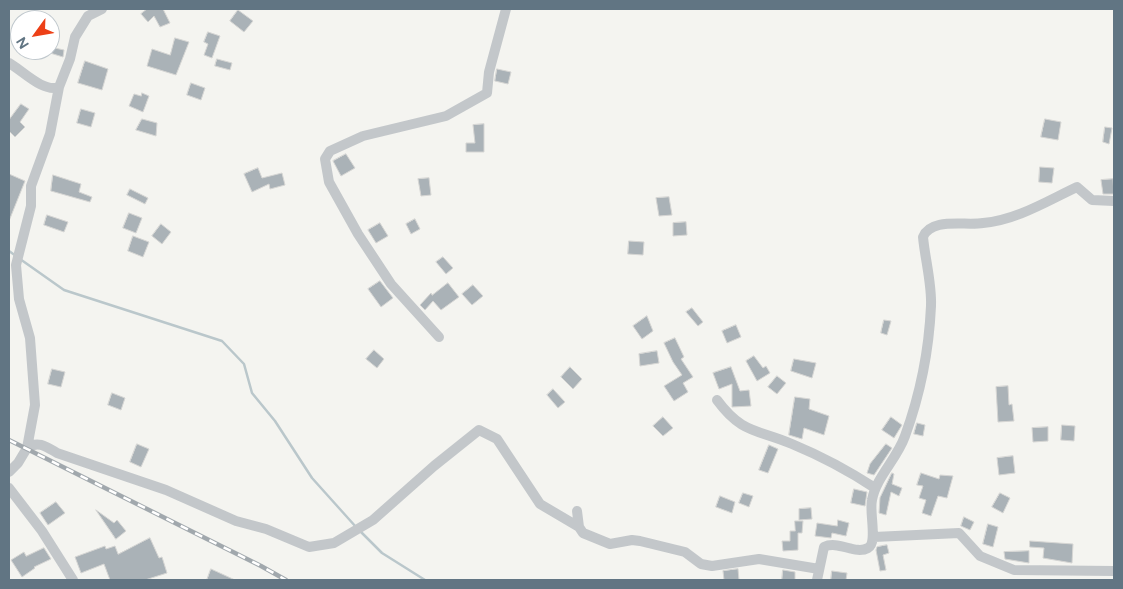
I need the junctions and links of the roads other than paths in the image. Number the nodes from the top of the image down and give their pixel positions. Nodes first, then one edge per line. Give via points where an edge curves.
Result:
1 (102, 9) edge
2 (506, 9) edge
3 (9, 63) edge
4 (59, 87) junction
5 (1114, 202) edge
6 (439, 337) dead end
7 (717, 400) dead end
8 (27, 448) junction
9 (9, 472) edge
10 (9, 488) edge
11 (875, 488) junction
12 (577, 511) dead end
13 (579, 527) junction
14 (874, 537) junction
15 (819, 569) junction
16 (1114, 571) edge
17 (73, 580) edge
18 (817, 580) edge

1 - 4 street via 88,16 80,26
2 - 6 street via 486,93 446,116 364,136 330,151 325,159 329,182 363,242 391,284
3 - 4 street via 44,86
4 - 8 street via 50,134 31,186 31,206 16,265 19,299 32,359 35,405
5 - 11 street via 1092,200 1077,187 1007,220 949,224 925,231 931,304 921,384 904,438
7 - 11 street via 739,425 793,444 844,468
8 - 9 street
8 - 13 street via 44,445 57,454 166,490 236,521 266,529 308,547 334,544 373,520 479,430 497,439 540,504
10 - 17 street via 42,531
11 - 14 street via 870,514
12 - 13 street
13 - 15 street via 590,537 610,544 640,541 685,552 701,564 712,566 759,558
14 - 15 street via 868,548 824,547
14 - 16 street via 959,533 980,556 1014,570
15 - 18 street

